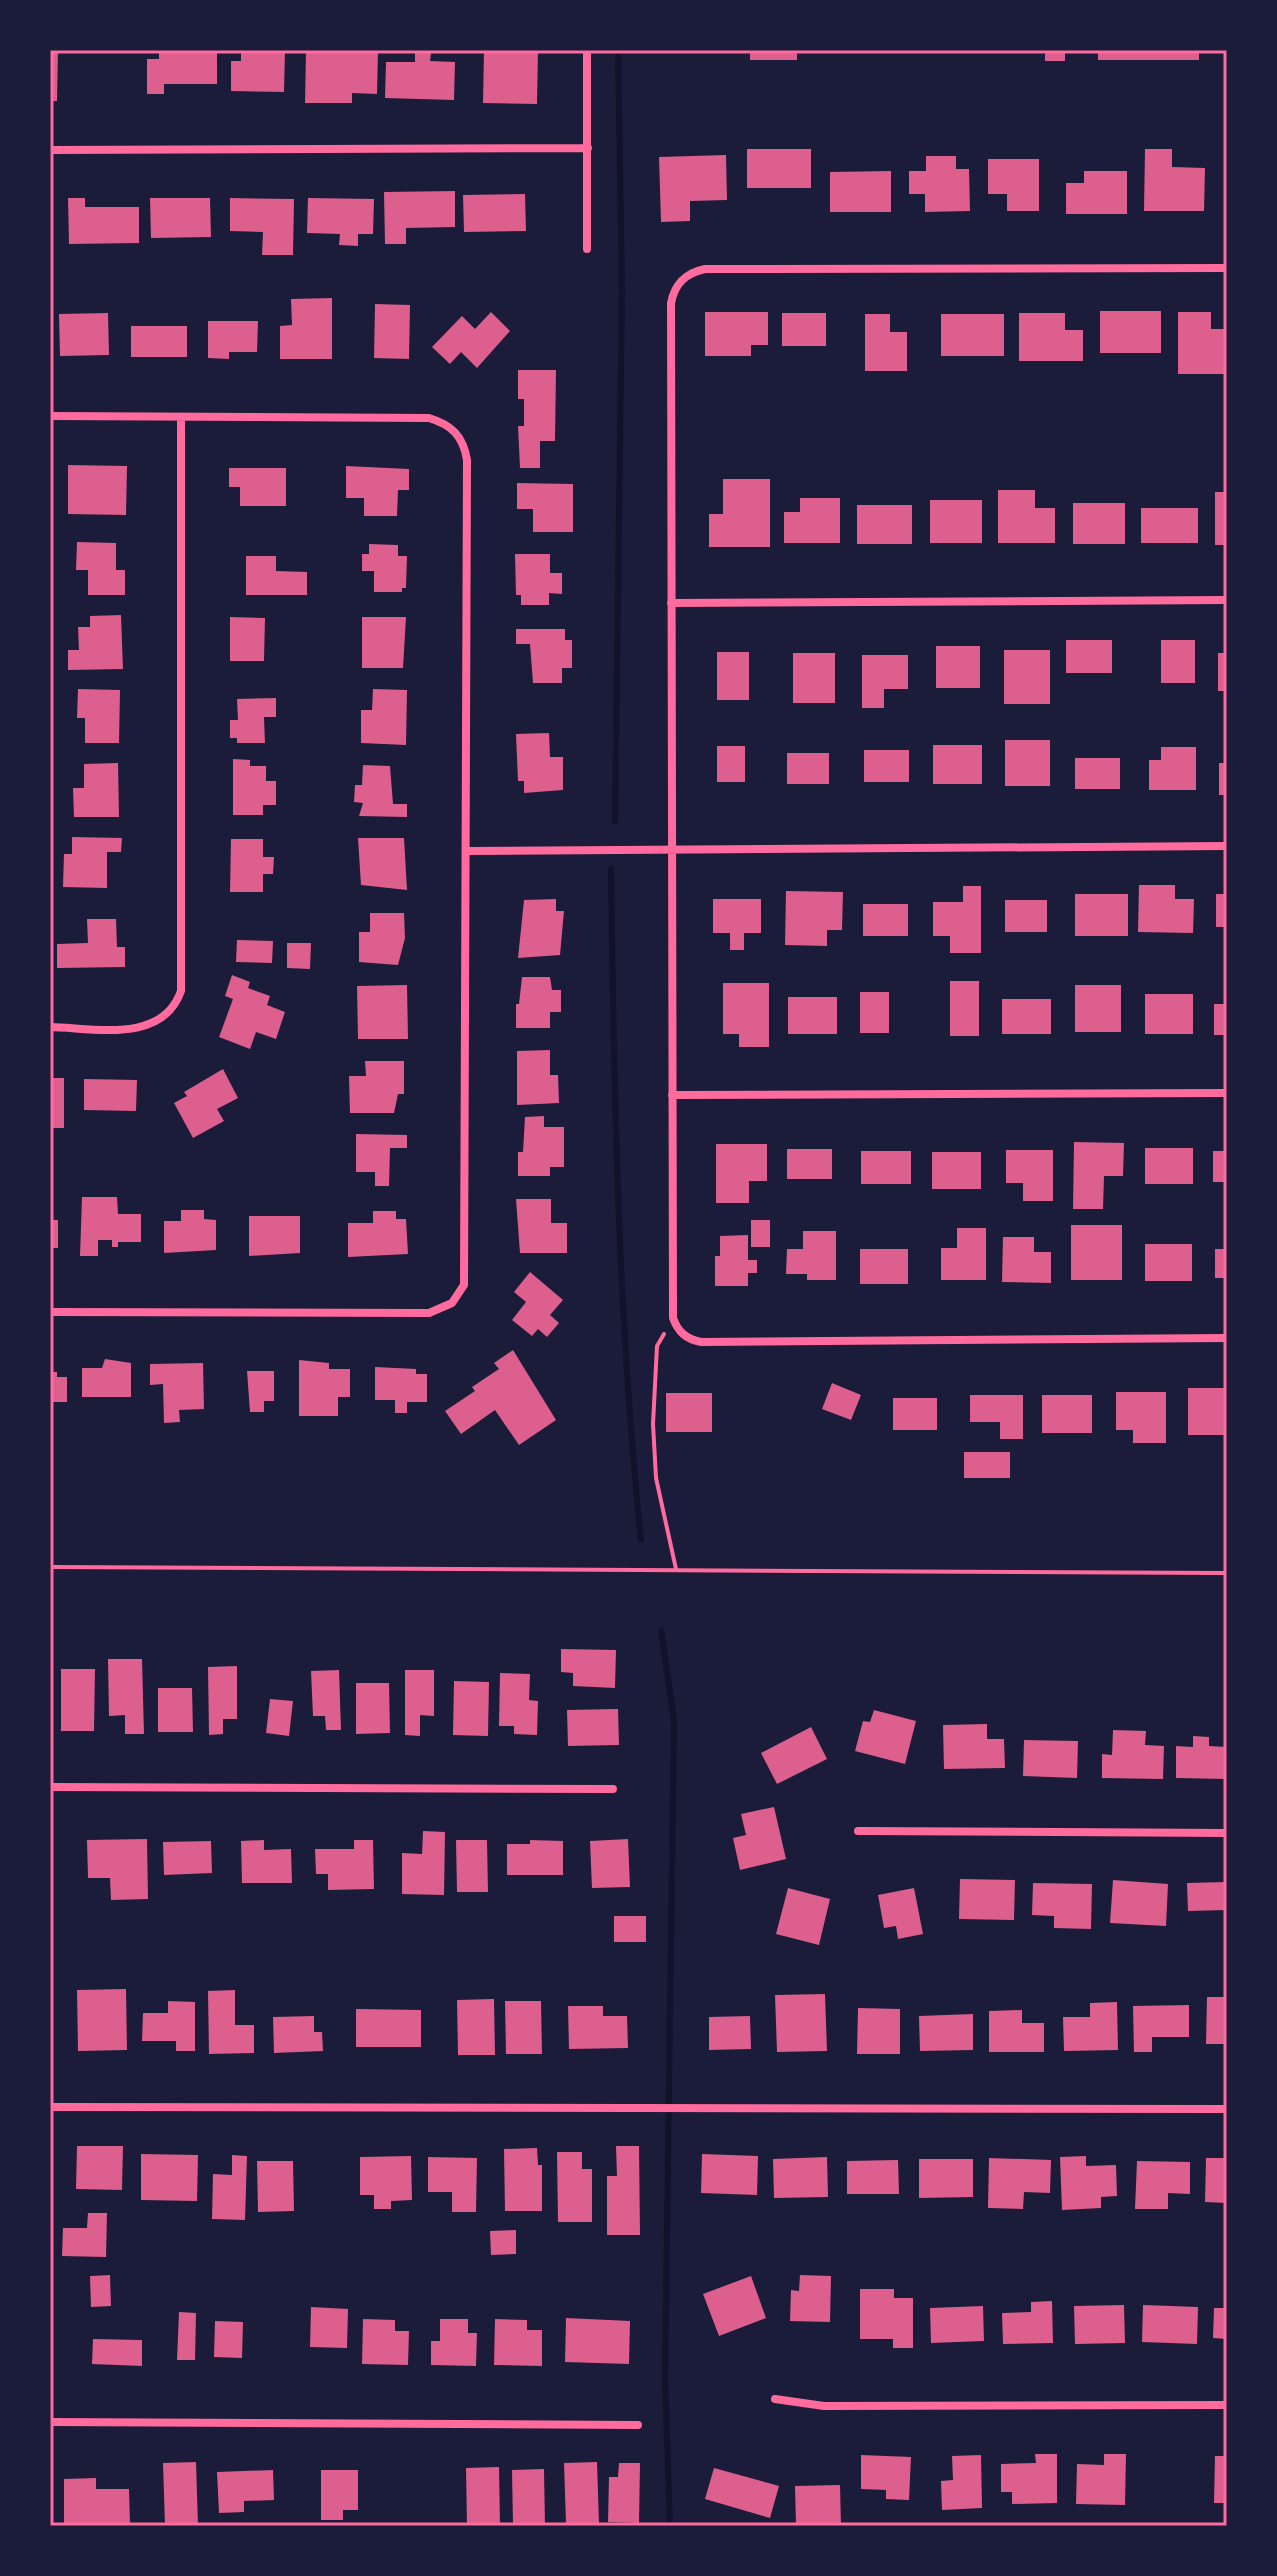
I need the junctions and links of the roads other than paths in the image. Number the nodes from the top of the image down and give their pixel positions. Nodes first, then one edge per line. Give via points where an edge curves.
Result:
1 (587, 50) edge
2 (588, 148) junction
3 (50, 150) edge
4 (587, 249) dead end
5 (1227, 268) edge
6 (50, 416) edge
7 (181, 417) junction
8 (1227, 600) edge
9 (671, 603) junction
10 (1227, 846) edge
11 (672, 850) junction
12 (466, 851) junction
13 (50, 1027) edge
14 (1227, 1093) edge
15 (672, 1095) junction
16 (50, 1312) edge
17 (1227, 1338) edge
18 (50, 1787) edge
19 (613, 1789) dead end
20 (858, 1831) dead end
21 (1227, 1833) edge
22 (50, 2107) edge
23 (1227, 2109) edge
24 (775, 2399) dead end
25 (1227, 2405) edge
26 (50, 2422) edge
27 (638, 2425) dead end

1 - 2 street
2 - 3 street
2 - 4 street
5 - 9 street via 705,269 688,274 671,303
6 - 7 street
7 - 12 street via 429,418 457,433 467,460
7 - 13 street via 181,991 167,1016 143,1028
8 - 9 street
9 - 11 street
10 - 11 street
11 - 12 street
11 - 15 street
12 - 16 street via 466,1275 456,1298 429,1313
14 - 15 street
15 - 17 street via 673,1318 683,1335 701,1342
18 - 19 street
20 - 21 street
22 - 23 street
24 - 25 street via 824,2406
26 - 27 street

